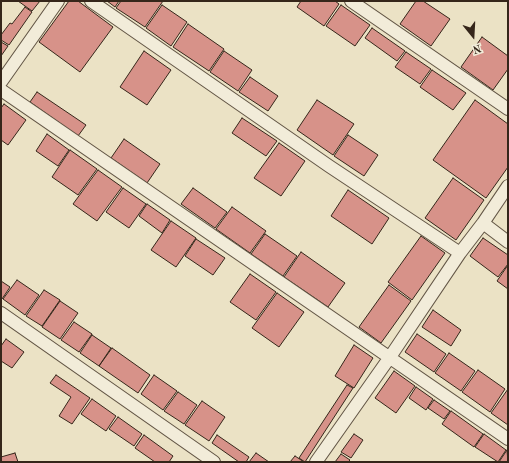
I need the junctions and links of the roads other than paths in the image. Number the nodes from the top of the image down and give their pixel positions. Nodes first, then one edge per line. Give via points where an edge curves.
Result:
1 (58, 1) edge
2 (91, 1) edge
3 (351, 1) edge
4 (1, 82) edge
5 (1, 90) edge
6 (508, 109) edge
7 (508, 186) edge
8 (483, 223) junction
9 (508, 242) edge
10 (460, 253) junction
11 (1, 313) edge
12 (390, 357) junction
13 (508, 439) edge
14 (214, 462) edge
15 (316, 462) edge

1 - 4 street
2 - 10 street
3 - 6 street
5 - 12 street
7 - 8 street
8 - 9 street
8 - 10 street
10 - 12 street
11 - 14 street
12 - 13 street
12 - 15 street

